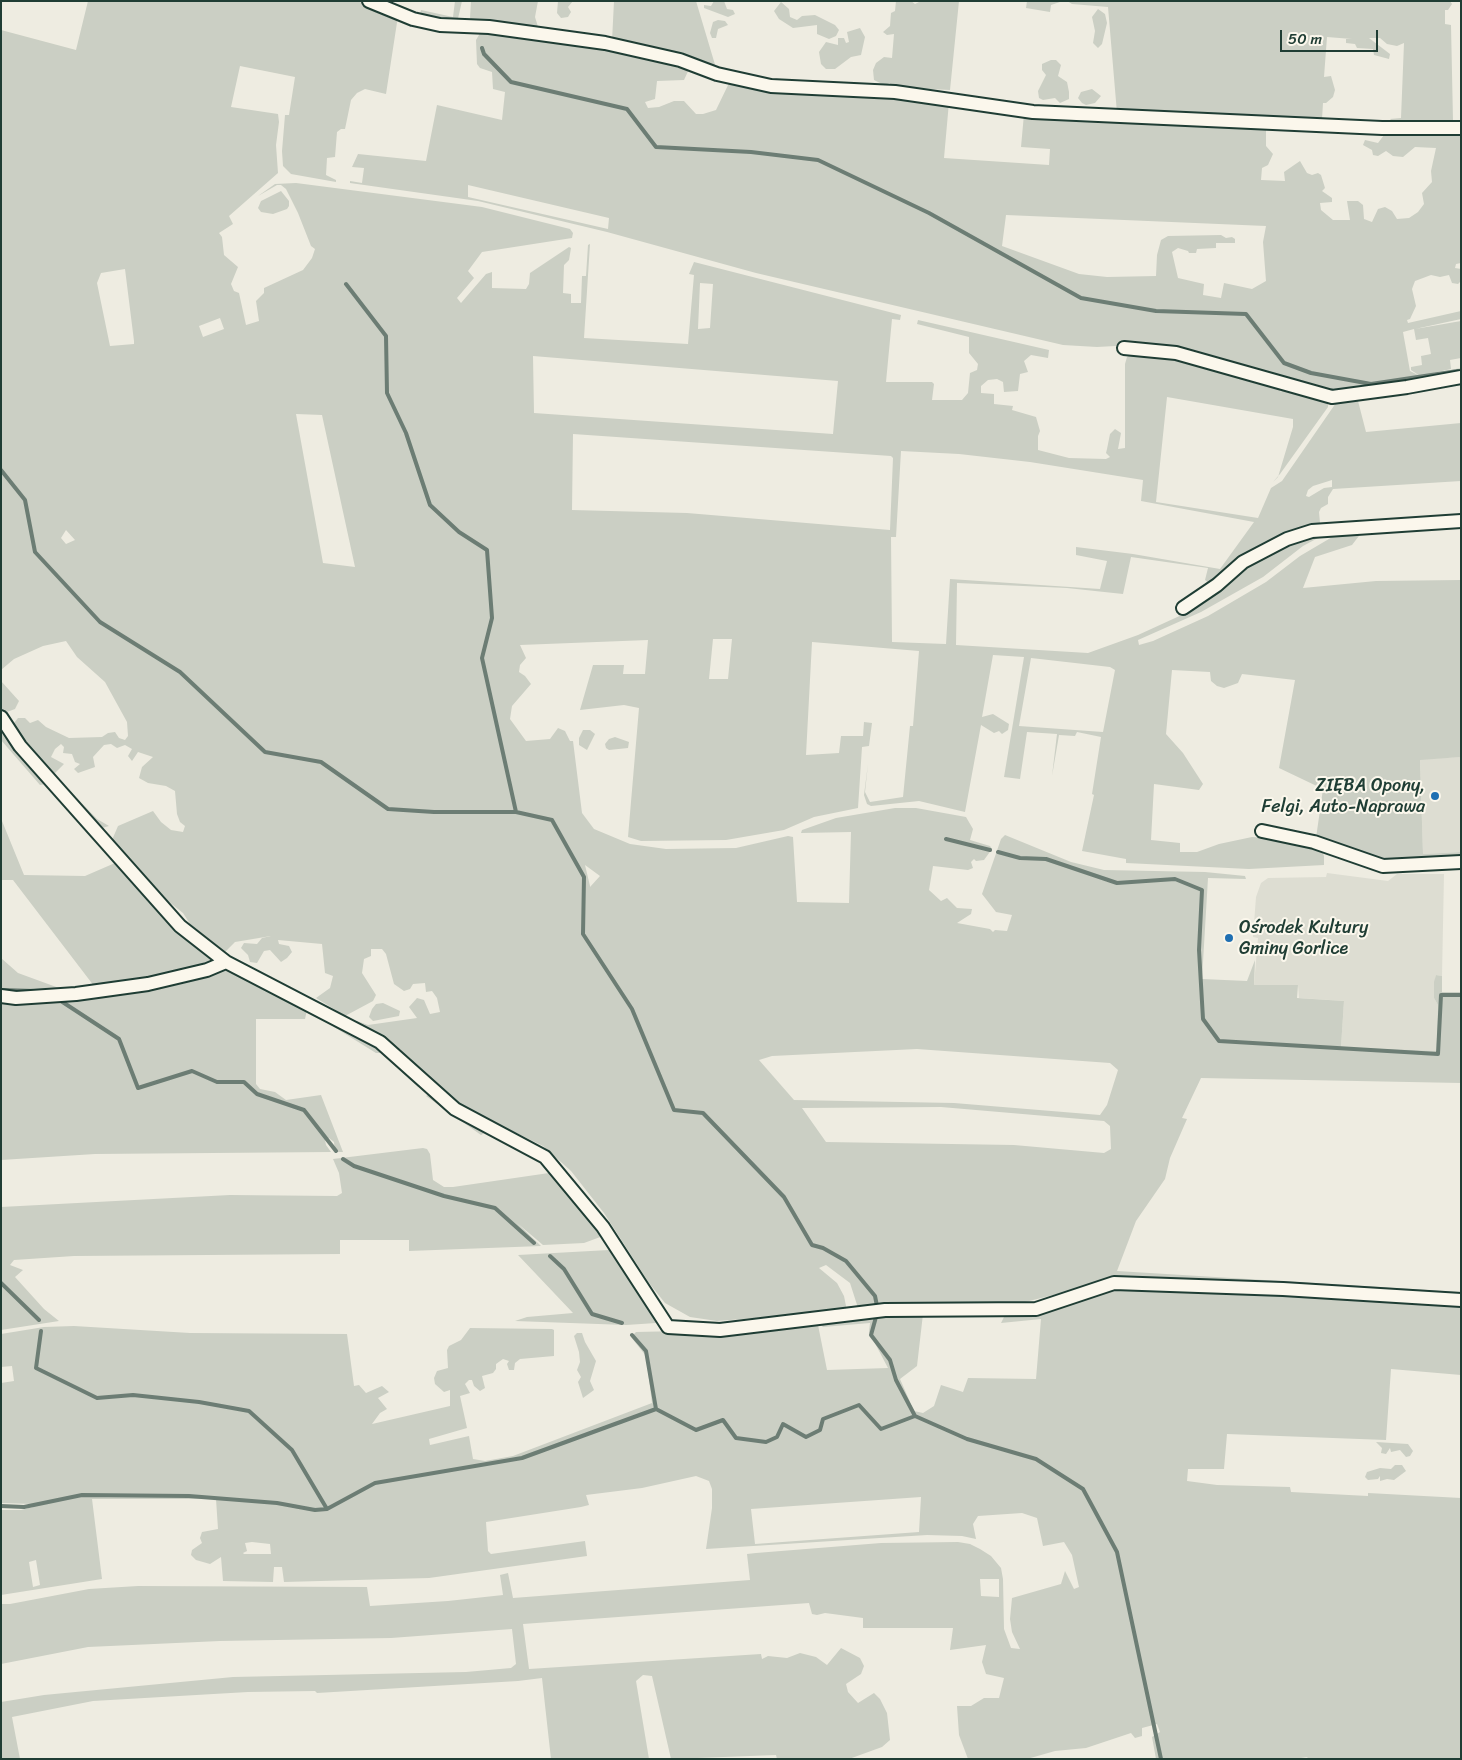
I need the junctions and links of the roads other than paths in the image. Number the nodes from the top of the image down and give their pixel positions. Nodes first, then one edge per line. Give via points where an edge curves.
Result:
1 (369, 1) edge
2 (1461, 128) edge
3 (1124, 348) dead end
4 (1461, 377) edge
5 (1461, 520) edge
6 (1183, 608) dead end
7 (1, 717) edge
8 (1262, 831) dead end
9 (1461, 862) edge
10 (226, 962) junction
11 (1, 996) edge
12 (1461, 1300) edge

1 - 2 street via 414,19 440,25 488,27 605,43 771,86 895,92 1033,112 1369,128
3 - 4 street via 1176,353 1332,396 1407,388
5 - 6 street via 1312,532 1287,539 1243,562
7 - 10 street via 20,746 180,926
8 - 9 street via 1314,842 1383,866
10 - 11 street via 207,970 139,985 76,994
10 - 12 street via 380,1042 455,1109 545,1157 603,1227 668,1327 720,1330 885,1310 1036,1309 1114,1282

